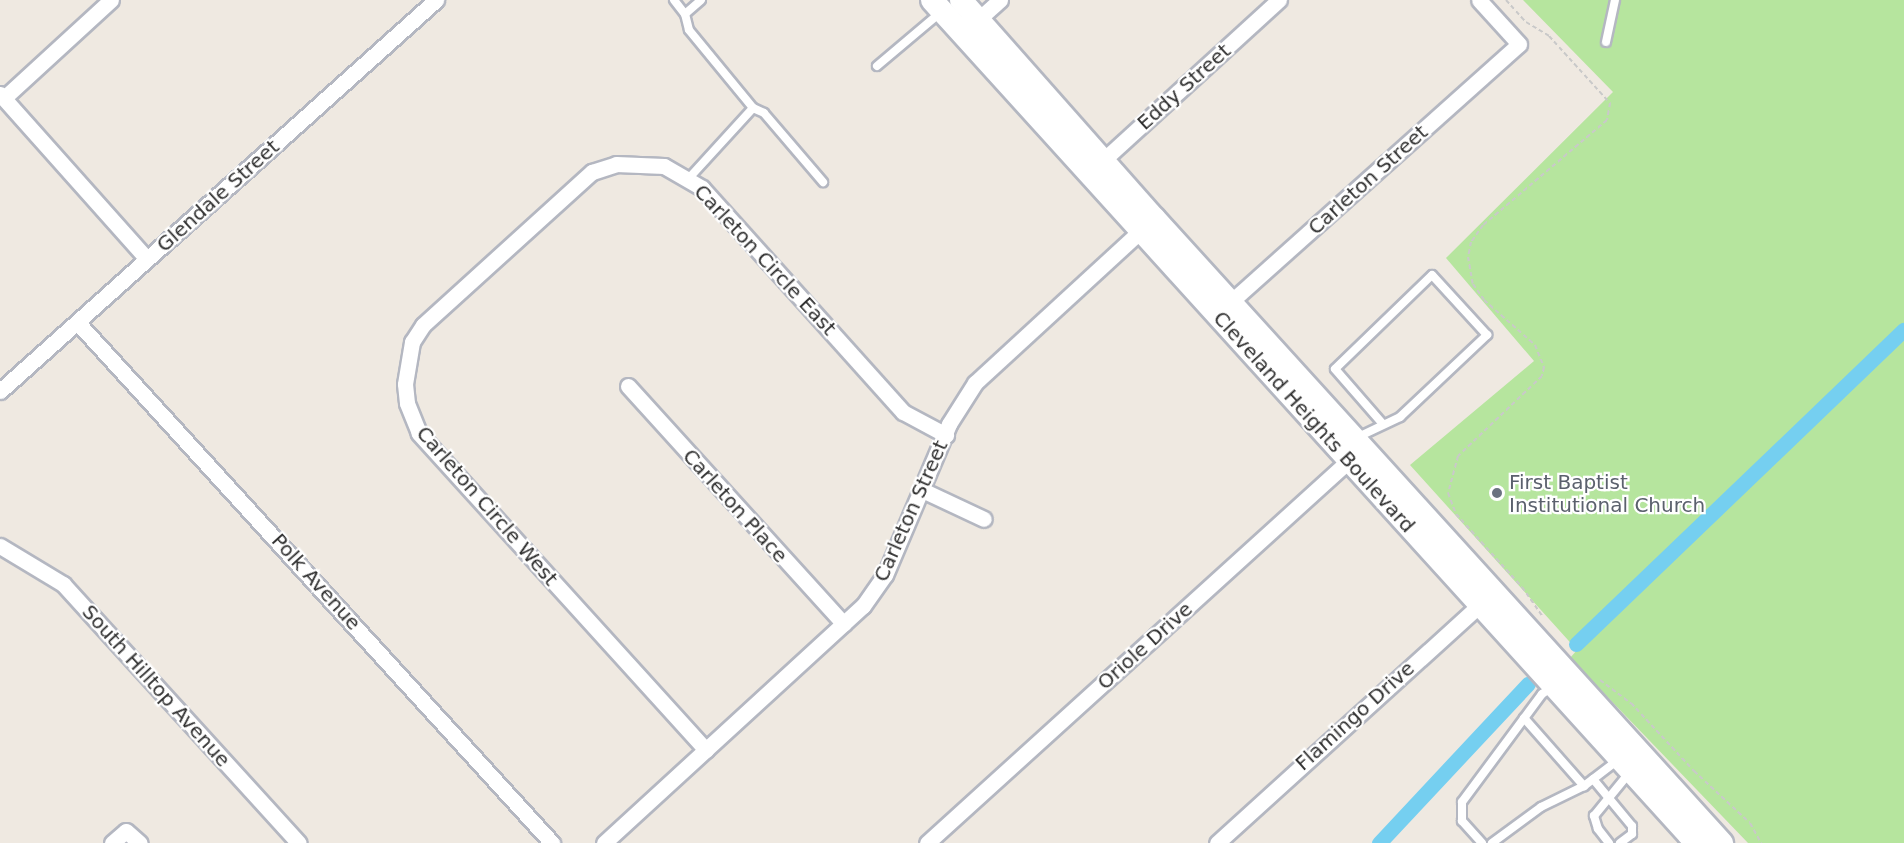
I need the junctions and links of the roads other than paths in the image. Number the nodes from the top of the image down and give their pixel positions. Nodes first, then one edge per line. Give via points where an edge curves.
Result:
1 (111, 0) edge
2 (436, 0) edge
3 (674, 0) edge
4 (701, 0) edge
5 (1000, 0) edge
6 (1279, 0) edge
7 (1479, 0) edge
8 (1615, 0) edge
9 (947, 3) edge
10 (685, 14) junction
11 (970, 26) junction
12 (1606, 42) dead end
13 (877, 66) dead end
14 (2, 96) edge
15 (753, 108) junction
16 (1096, 167) junction
17 (689, 178) junction
18 (823, 182) dead end
19 (1147, 224) junction
20 (506, 247) joint
21 (147, 259) junction
22 (1223, 308) junction
23 (78, 322) junction
24 (2, 385) edge
25 (628, 386) dead end
26 (1383, 424) junction
27 (946, 435) junction
28 (1355, 450) junction
29 (922, 490) junction
30 (984, 519) dead end
31 (0, 546) edge
32 (1487, 598) junction
33 (844, 624) junction
34 (1561, 679) junction
35 (1524, 718) junction
36 (706, 750) junction
37 (1628, 759) junction
38 (1593, 779) junction
39 (1584, 786) junction
40 (1607, 797) junction
41 (937, 840) edge
42 (1693, 842) edge
43 (112, 843) edge
44 (140, 843) edge
45 (298, 843) edge
46 (552, 843) edge
47 (604, 843) edge
48 (1217, 843) edge
49 (1482, 843) edge
50 (1492, 843) edge
51 (1610, 843) edge
52 (1620, 843) edge
53 (1722, 843) edge

1 - 14 street
2 - 21 street, Glendale Street
3 - 10 lane
4 - 10 lane
5 - 11 street
6 - 16 street, Eddy Street
7 - 22 street, Carleton Street via 1519,44
8 - 12 lane
9 - 11 street, Cleveland Heights Boulevard
9 - 13 lane
10 - 15 lane via 689,30
11 - 16 street, Cleveland Heights Boulevard
14 - 21 street
15 - 17 lane
15 - 18 lane via 764,113
16 - 19 street, Cleveland Heights Boulevard
17 - 20 street, Carleton Circle East via 664,166 640,163 616,164 592,172
17 - 27 street, Carleton Circle East via 903,412
19 - 22 street, Cleveland Heights Boulevard
19 - 27 street, Carleton Street via 975,383
20 - 36 street, Carleton Circle West via 423,325 407,360 407,403 419,433
21 - 23 street, Glendale Street
22 - 28 street, Cleveland Heights Boulevard
23 - 24 street, Glendale Street
23 - 46 street, Polk Avenue
25 - 33 street, Carleton Place
26 - 26 lane via 1400,417 1487,335 1432,275 1335,369
26 - 28 lane
27 - 29 street, Carleton Street
28 - 32 street, Cleveland Heights Boulevard
28 - 41 street, Oriole Drive
29 - 30 street
29 - 33 street, Carleton Street via 885,576
31 - 45 street, South Hilltop Avenue via 63,584
32 - 34 street, Cleveland Heights Boulevard
32 - 48 street, Flamingo Drive
33 - 36 street, Carleton Street
34 - 35 lane
34 - 37 street, Cleveland Heights Boulevard
35 - 39 lane
35 - 49 lane via 1462,802 1462,821
36 - 47 street, Carleton Street
37 - 38 lane
37 - 40 lane
37 - 42 street, Cleveland Heights Boulevard
37 - 53 street, Cleveland Heights Boulevard
38 - 39 lane
38 - 40 lane
39 - 50 lane via 1541,807
40 - 51 lane via 1594,816 1598,830
40 - 52 lane via 1632,826 1632,834
43 - 44 street via 126,831

